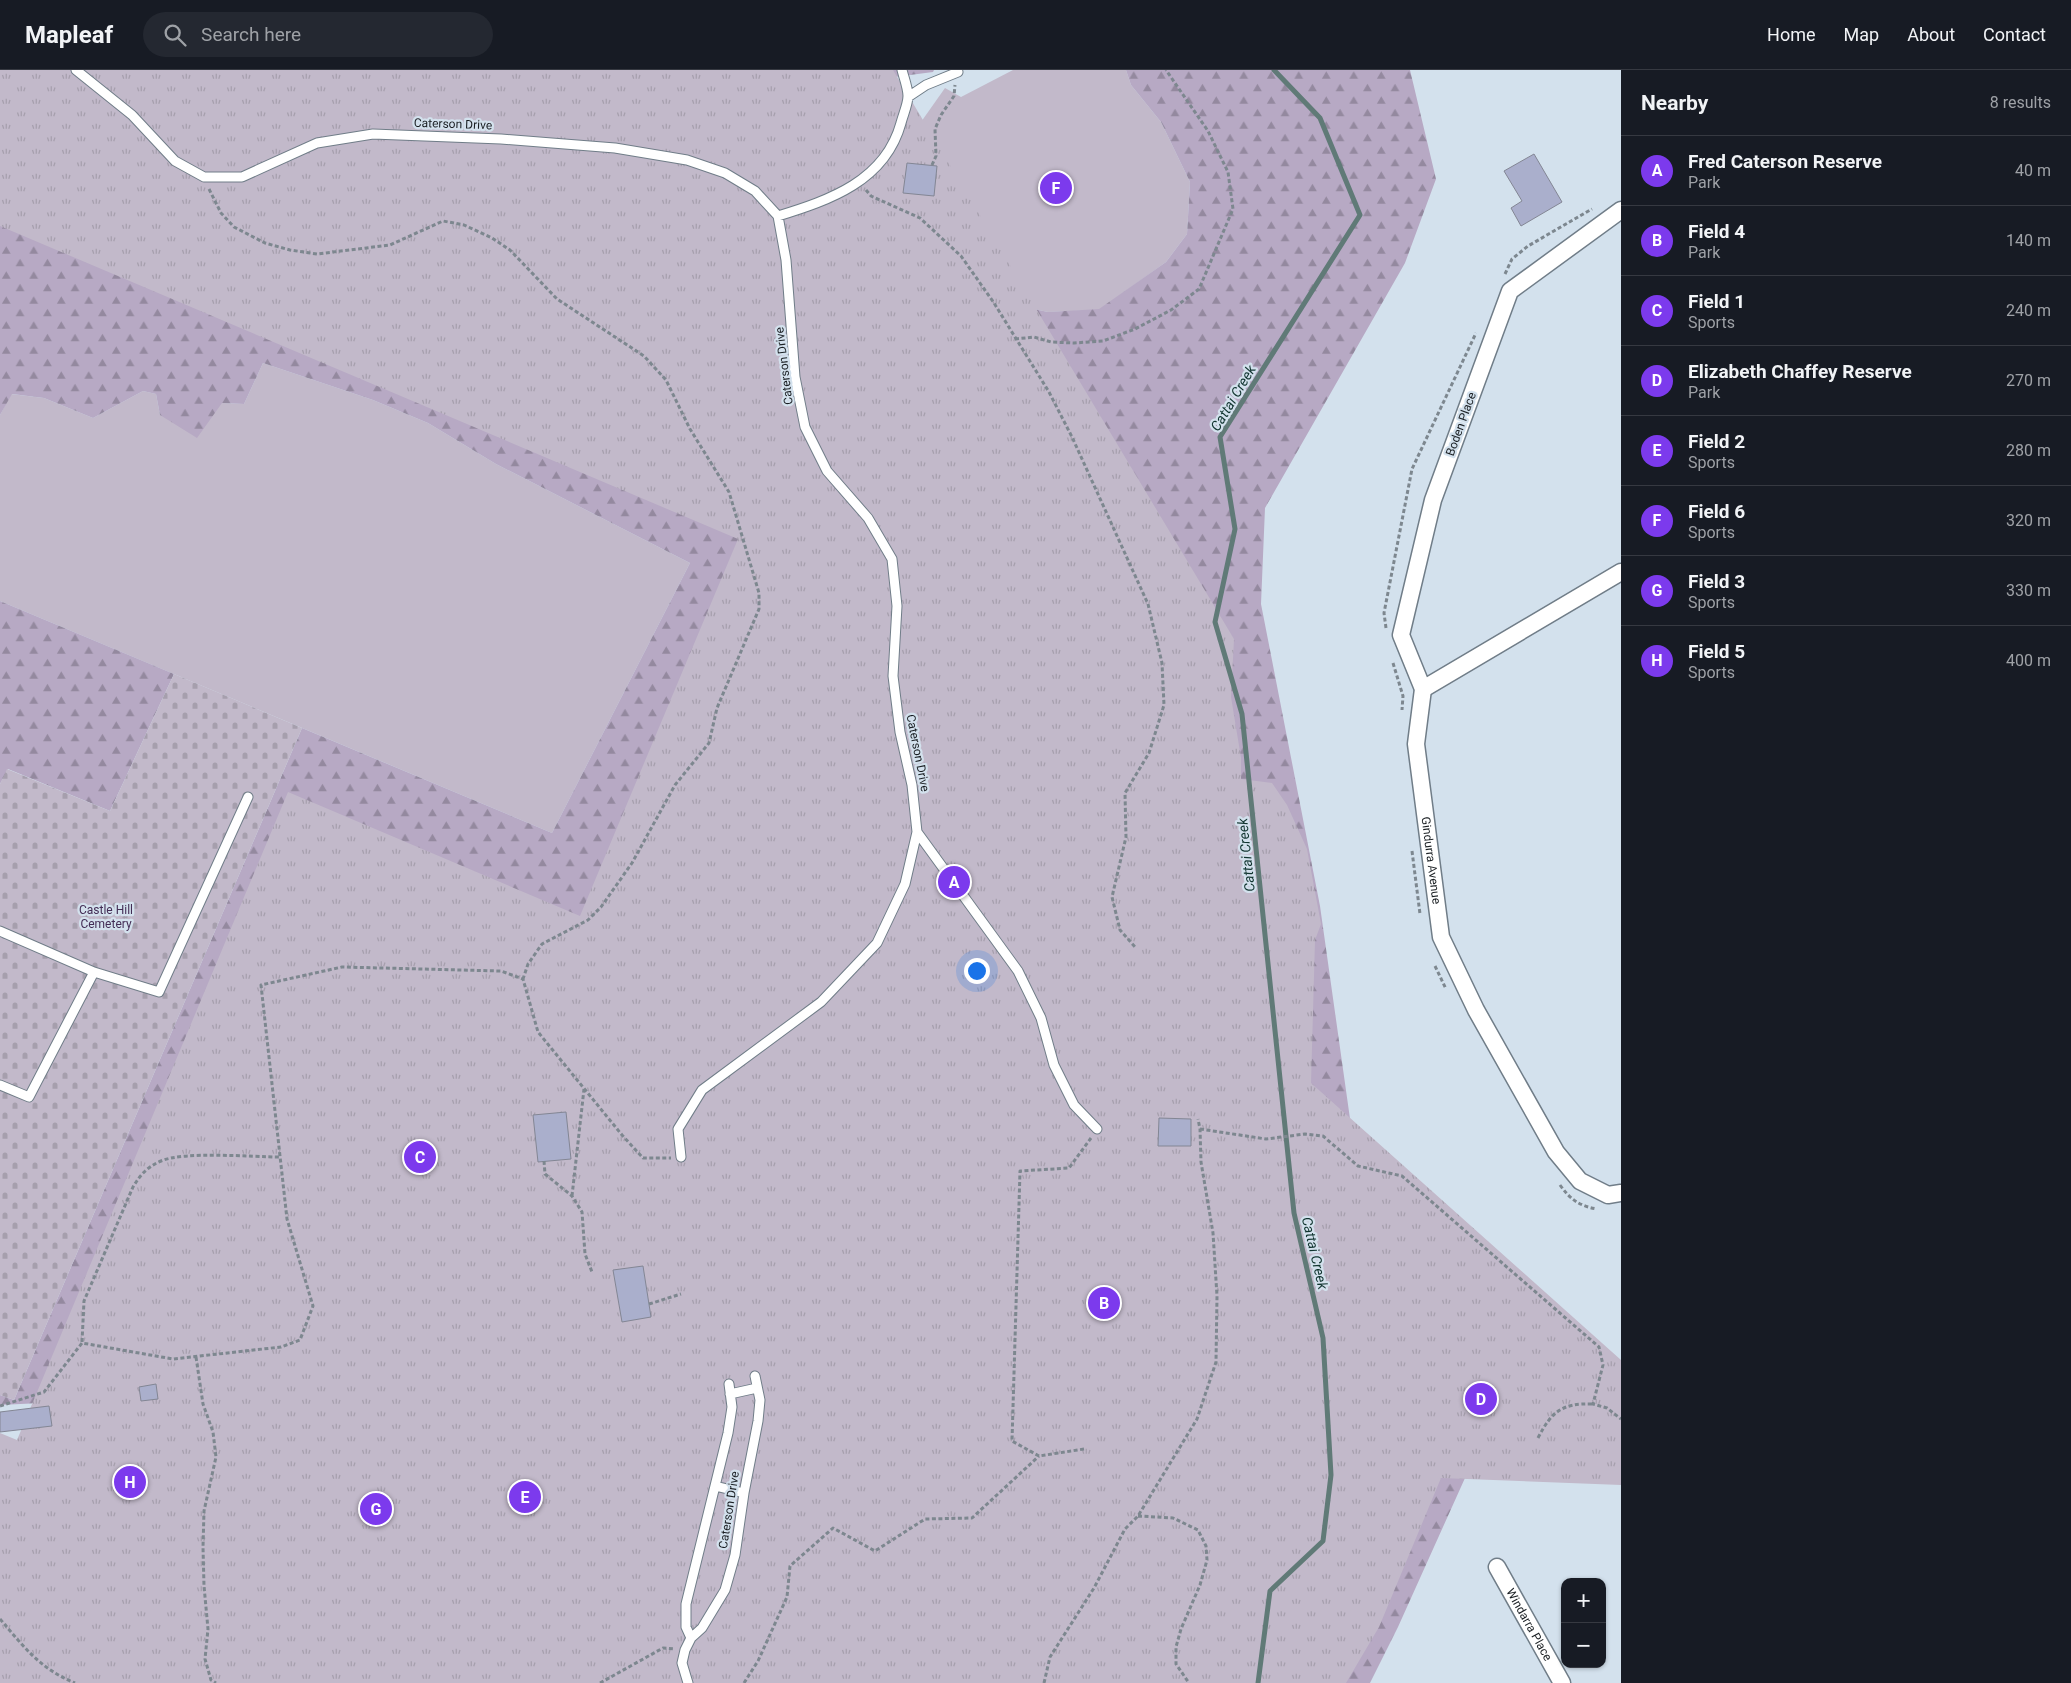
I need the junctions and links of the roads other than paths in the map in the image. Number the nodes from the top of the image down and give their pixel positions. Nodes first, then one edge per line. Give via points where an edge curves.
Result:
1 (76, 70) edge
2 (902, 70) edge
3 (958, 72) road end
4 (908, 97) junction
5 (1621, 210) edge
6 (778, 216) junction
7 (1621, 572) edge
8 (1423, 689) junction
9 (248, 797) dead end
10 (917, 832) junction
11 (0, 931) edge
12 (94, 972) junction
13 (0, 1085) edge
14 (1097, 1129) road end
15 (681, 1157) road end
16 (1621, 1193) edge
17 (755, 1376) dead end
18 (757, 1388) junction
19 (715, 1486) junction
20 (744, 1494) junction
21 (1497, 1567) dead end
22 (691, 1638) junction
23 (688, 1683) edge
24 (1562, 1683) edge

1 - 6 lane, Caterson Drive via 132,115 175,161 204,177 242,177 317,143 373,134 501,139 615,148 687,160 725,172 755,191
2 - 4 lane
3 - 4 lane via 926,85
4 - 6 lane via 899,131 884,160 859,182 812,206
5 - 8 street, Boden Place via 1510,291 1433,500 1401,635
6 - 10 lane, Caterson Drive via 786,260 795,378 805,427 827,470 868,518 892,559 897,606 893,676
7 - 8 street
8 - 16 street, Gindurra Avenue via 1416,744 1441,937 1476,1010 1556,1152 1580,1180 1608,1195
9 - 12 lane via 159,992
10 - 14 lane via 1018,971 1041,1018 1054,1065 1074,1105
10 - 15 lane, Caterson Drive via 906,884 877,943 821,1002 702,1090 678,1129
11 - 12 lane
12 - 13 lane via 29,1097
17 - 18 lane, Caterson Drive
18 - 19 lane, Caterson Drive via 730,1389 731,1417
18 - 20 lane, Caterson Drive via 760,1400 758,1421
19 - 20 lane
19 - 22 lane, Caterson Drive via 686,1604 686,1627
20 - 22 lane, Caterson Drive via 726,1590 702,1628
21 - 24 street, Windarra Place
22 - 23 lane, Caterson Drive via 682,1663

